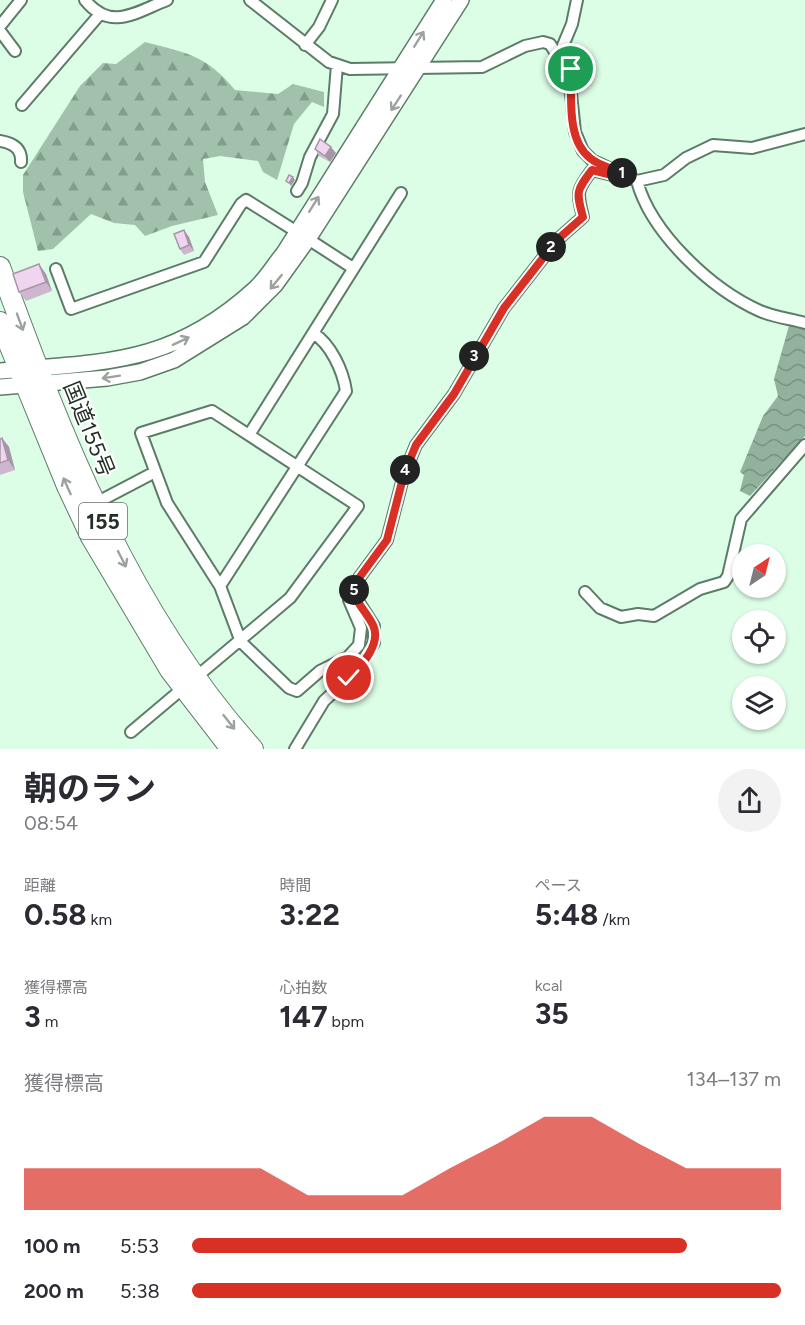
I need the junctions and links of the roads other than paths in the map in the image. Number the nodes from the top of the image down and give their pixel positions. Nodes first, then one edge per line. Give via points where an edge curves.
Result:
1 (21, 0) edge
2 (85, 0) edge
3 (167, 0) edge
4 (332, 0) edge
5 (444, 0) edge
6 (461, 0) edge
7 (577, 0) edge
8 (257, 2) edge
9 (100, 14) junction
10 (0, 28) edge
11 (305, 45) junction
12 (15, 51) dead end
13 (337, 65) junction
14 (419, 67) junction
15 (400, 68) junction
16 (571, 83) junction
17 (22, 105) dead end
18 (805, 134) edge
19 (0, 141) edge
20 (21, 162) dead end
21 (624, 174) junction
22 (637, 181) junction
23 (297, 191) dead end
24 (401, 193) dead end
25 (302, 236) junction
26 (0, 267) edge
27 (353, 268) junction
28 (56, 269) dead end
29 (0, 322) edge
30 (805, 323) edge
31 (313, 333) junction
32 (0, 371) edge
33 (32, 377) junction
34 (0, 387) edge
35 (249, 435) junction
36 (805, 445) edge
37 (297, 467) junction
38 (155, 472) junction
39 (94, 504) junction
40 (220, 586) junction
41 (353, 592) junction
42 (585, 592) dead end
43 (241, 642) junction
44 (188, 682) junction
45 (131, 732) dead end
46 (231, 749) edge
47 (253, 749) edge
48 (295, 749) edge

1 - 10 street
2 - 9 street
3 - 9 street via 123,18
4 - 11 street
15 -> 5 street
6 - 14 street
7 - 16 street via 562,48 575,80
8 - 11 street
9 - 17 street
10 - 12 street
11 - 13 street
13 - 15 street via 350,69
13 - 23 street via 333,114
14 - 15 street
14 - 16 street via 482,68 525,46 543,42 557,52
14 -> 25 street
25 -> 15 street
16 - 21 street via 575,132 583,152
18 - 22 street via 753,148 713,145 663,175
19 - 20 street via 15,146
21 - 22 street
21 - 41 street via 620,177 592,170 580,185 577,194 583,217 557,240 504,308 454,394 416,445 404,474 387,540
22 - 30 street via 641,198 674,247 704,275 761,312
24 - 27 street
25 - 27 street
25 - 28 street via 246,200 204,262 71,309
25 - 33 street via 256,288 206,328 179,343
26 -> 33 highway, 国道155号 / 155
27 - 31 street
29 - 33 highway, 国道155号 / 155
31 - 35 street
31 - 37 street via 325,340 346,391
32 - 33 street
33 - 34 street
33 - 39 highway, 国道155号 / 155
44 -> 33 highway, 国道155号 / 155 via 170,670 91,537 67,486
35 - 37 street
35 - 38 street via 212,411 141,434
36 - 42 street via 741,519 729,576 724,582 700,589 654,616 621,617 600,608
37 - 40 street
37 - 43 street via 358,506 290,598
38 - 39 street
38 - 40 street via 167,503
39 -> 44 highway, 国道155号 / 155
40 - 43 street
41 - 43 street via 349,603 361,628 359,645 348,657 320,671 297,691 289,688
41 - 48 street via 374,626 374,643 355,672 324,701
43 - 44 street
44 - 45 street
44 - 46 highway, 国道155号 / 155
44 -> 47 highway, 国道155号 / 155

